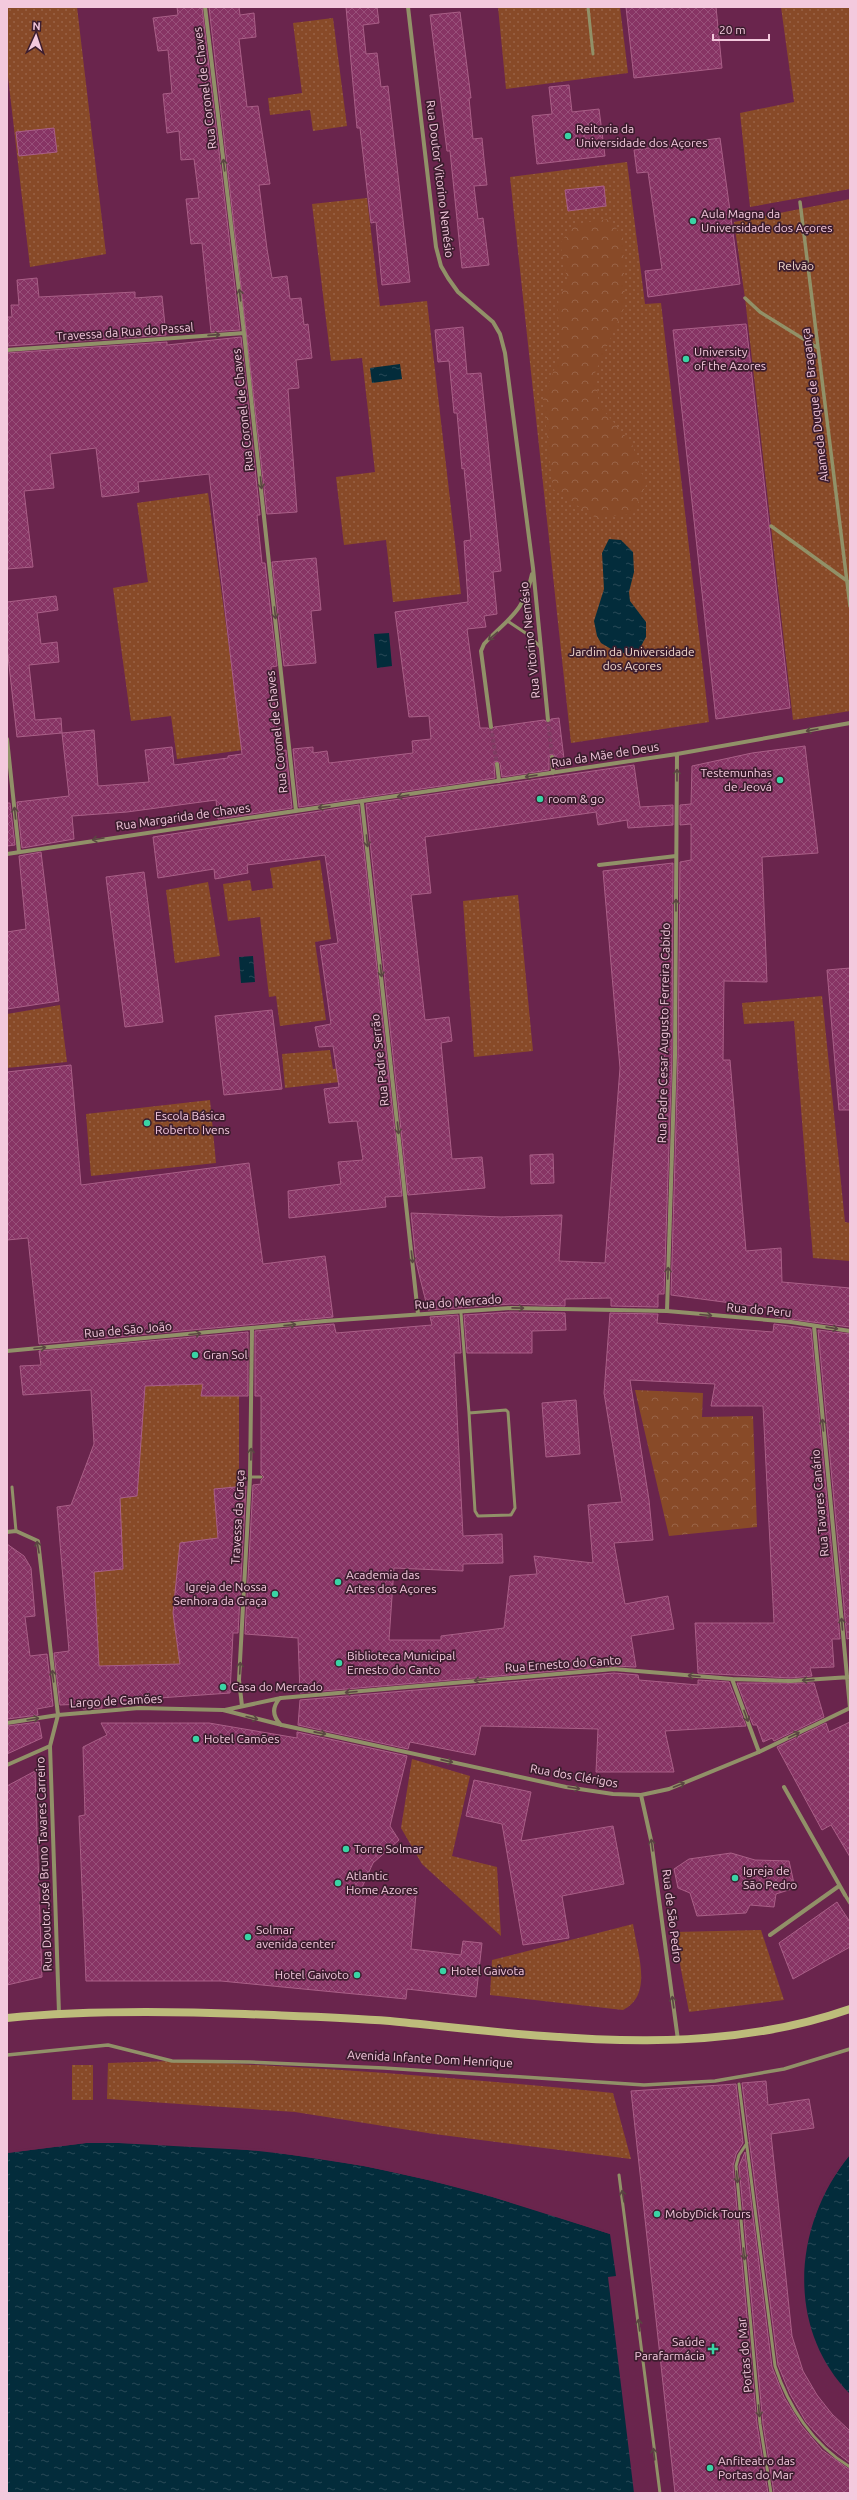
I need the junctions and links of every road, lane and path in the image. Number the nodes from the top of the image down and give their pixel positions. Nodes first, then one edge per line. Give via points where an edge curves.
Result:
1 (205, 7) edge
2 (408, 7) edge
3 (588, 7) edge
4 (593, 54) dead end
5 (800, 202) dead end
6 (745, 298) dead end
7 (244, 333) junction
8 (818, 348) junction
9 (7, 350) edge
10 (771, 526) dead end
11 (533, 568) junction
12 (848, 583) edge
13 (850, 606) edge
14 (509, 622) junction
15 (541, 648) junction
16 (548, 720) tunnel mouth
17 (850, 723) edge
18 (491, 727) tunnel mouth
19 (7, 739) edge
20 (677, 754) junction
21 (552, 757) tunnel mouth
22 (496, 764) tunnel mouth
23 (553, 773) junction
24 (499, 781) junction
25 (362, 803) junction
26 (296, 811) junction
27 (20, 852) junction
28 (7, 854) edge
29 (676, 856) junction
30 (599, 865) dead end
31 (667, 1312) junction
32 (461, 1313) junction
33 (418, 1314) junction
34 (814, 1326) junction
35 (252, 1329) junction
36 (850, 1331) edge
37 (7, 1350) edge
38 (469, 1413) junction
39 (250, 1477) junction
40 (261, 1477) dead end
41 (12, 1486) dead end
42 (16, 1531) junction
43 (7, 1532) edge
44 (848, 1677) edge
45 (732, 1679) junction
46 (281, 1698) junction
47 (242, 1706) junction
48 (850, 1708) edge
49 (223, 1710) junction
50 (58, 1715) junction
51 (7, 1723) edge
52 (282, 1725) junction
53 (50, 1746) junction
54 (759, 1752) junction
55 (7, 1765) edge
56 (784, 1787) dead end
57 (641, 1795) junction
58 (839, 1886) junction
59 (845, 1895) joint
60 (850, 1903) edge
61 (770, 1935) dead end
62 (850, 2009) edge
63 (59, 2013) junction
64 (7, 2018) edge
65 (678, 2041) junction
66 (850, 2049) edge
67 (7, 2055) edge
68 (739, 2084) dead end
69 (747, 2143) junction
70 (619, 2175) dead end
71 (850, 2467) edge
72 (660, 2493) edge
73 (771, 2493) edge

7 -> 1 street, Rua Coronel de Chaves
2 - 11 street, Rua Doutor Vitorino Nemésio via 436,247 441,266 458,292 493,322 500,334
3 - 4 lane
5 - 8 street, Alameda Duque de Bragança
6 - 8 street via 760,312
9 -> 7 street, Travessa da Rua do Passal
7 -> 26 street, Rua Coronel de Chaves
8 - 12 street, Alameda Duque de Bragança
10 - 12 street
11 - 14 street, Rua Vitorino Nemésio via 523,603
11 - 15 street, Rua Vitorino Nemésio
12 - 13 street, Alameda Duque de Bragança
14 - 15 lane via 530,636
14 -> 18 street, Rua Vitorino Nemésio via 489,639 481,651
15 - 16 street, Rua Vitorino Nemésio
17 -> 20 street, Rua da Mãe de Deus
27 -> 19 street
20 - 23 street, Rua da Mãe de Deus
29 -> 20 street, Rua Padre Cesar Augusto Ferreira Cabido
21 - 23 street
22 - 24 street
23 -> 24 street, Rua da Mãe de Deus
24 -> 25 street, Rua da Mãe de Deus
25 -> 26 street, Rua Margarida de Chaves
25 -> 33 street, Rua Padre Serrão
26 -> 27 street, Rua Margarida de Chaves
27 - 28 street, Rua Margarida de Chaves
29 - 30 street
31 -> 29 street, Rua Padre Cesar Augusto Ferreira Cabido via 675,1056
32 -> 31 street, Rua do Mercado via 511,1308
31 -> 34 street, Rua do Peru
32 - 33 street, Rua do Mercado
32 - 38 lane
35 -> 33 street, Rua do Mercado
34 -> 36 street, Rua do Peru
44 -> 34 street, Rua Tavares Canário
37 -> 35 street, Rua de São João
39 -> 35 street, Travessa da Graça
38 - 38 lane via 476,1514 511,1515 515,1508 508,1412 506,1410
39 - 40 lane
47 -> 39 street, Travessa da Graça via 239,1680
41 - 42 lane
42 - 43 street
50 -> 42 street via 38,1541
44 -> 45 street, Rua Ernesto do Canto via 790,1681
44 - 48 street, Rua Tavares Canário
45 -> 46 street, Rua Ernesto do Canto via 614,1669
45 -> 54 street
46 - 47 street, Largo de Camões
46 - 52 street via 274,1710
47 - 49 street, Largo de Camões
54 -> 48 street, Rua dos Clérigos
49 - 50 street, Largo de Camões via 139,1708
49 -> 52 street, Largo de Camões
51 -> 50 street, Largo de Camões
50 - 53 street, Rua Doutor.José Bruno Tavares Carreiro
52 -> 57 street, Rua dos Clérigos via 566,1787
53 - 55 street
53 - 63 street, Rua Doutor.José Bruno Tavares Carreiro
57 -> 54 street, Rua dos Clérigos via 669,1789
56 - 58 street
65 -> 57 street, Rua de São Pedro via 651,1840
58 - 59 street
58 - 61 street
59 - 60 street
62 - 65 main road via 774,2029
63 - 64 main road
63 - 65 main road via 173,2012 271,2015 388,2021 582,2040
66 - 67 street, Avenida Infante Dom Henrique via 784,2069 715,2081 644,2085 384,2068 172,2061 108,2045
68 - 69 lane
69 - 71 lane via 771,2346 777,2373 794,2410 812,2436
69 -> 73 lane, Portas do Mar via 738,2155 736,2166 760,2424
72 -> 70 lane

